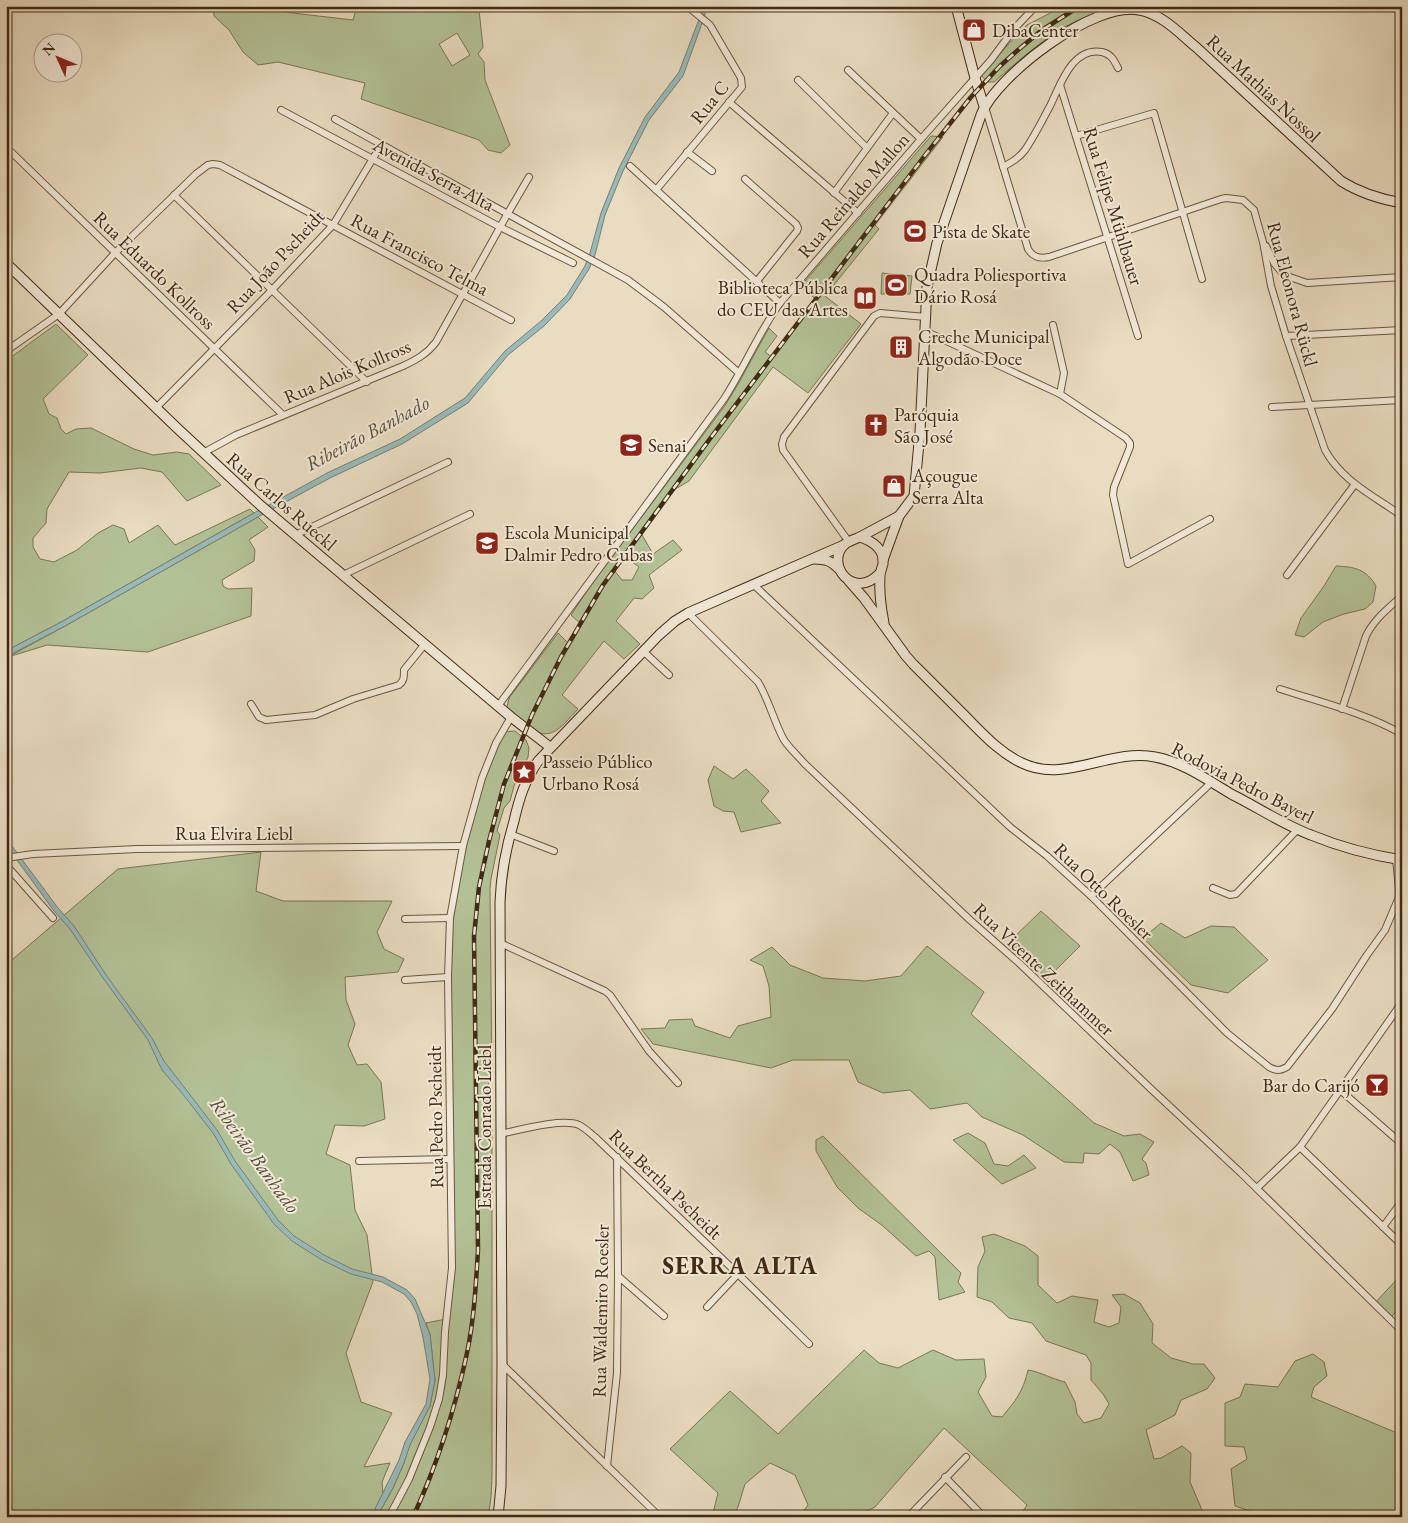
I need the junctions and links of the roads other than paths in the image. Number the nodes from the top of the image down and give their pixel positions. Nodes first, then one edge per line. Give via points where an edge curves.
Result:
1 (687, 6) edge
2 (956, 6) edge
3 (1035, 7) edge
4 (1118, 68) dead end
5 (848, 70) dead end
6 (975, 78) junction
7 (798, 80) dead end
8 (1060, 85) junction
9 (729, 102) junction
10 (984, 106) junction
11 (281, 110) dead end
12 (893, 113) junction
13 (335, 119) dead end
14 (1076, 136) junction
15 (921, 139) junction
16 (381, 145) junction
17 (6, 147) edge
18 (867, 148) junction
19 (687, 152) junction
20 (373, 158) junction
21 (630, 166) dead end
22 (1004, 167) junction
23 (712, 171) dead end
24 (529, 177) dead end
25 (745, 179) dead end
26 (656, 190) junction
27 (834, 193) junction
28 (174, 195) junction
29 (1402, 203) edge
30 (1182, 212) junction
31 (508, 213) junction
32 (858, 213) junction
33 (333, 225) junction
34 (500, 226) junction
35 (1260, 229) junction
36 (1107, 237) junction
37 (116, 252) junction
38 (6, 263) edge
39 (573, 263) dead end
40 (1402, 277) edge
41 (1202, 280) dead end
42 (757, 281) junction
43 (271, 291) junction
44 (463, 295) junction
45 (780, 303) junction
46 (59, 314) junction
47 (926, 317) junction
48 (511, 320) dead end
49 (1053, 325) dead end
50 (1402, 330) edge
51 (925, 331) junction
52 (1138, 336) dead end
53 (1286, 336) junction
54 (214, 348) junction
55 (6, 351) edge
56 (739, 373) junction
57 (367, 382) junction
58 (1060, 394) junction
59 (1402, 400) edge
60 (1309, 405) junction
61 (1272, 407) dead end
62 (156, 408) junction
63 (283, 415) junction
64 (203, 453) junction
65 (448, 462) dead end
66 (1355, 484) junction
67 (470, 514) dead end
68 (898, 516) junction
69 (1402, 516) edge
70 (1210, 519) dead end
71 (295, 535) junction
72 (860, 538) junction
73 (847, 543) junction
74 (809, 560) junction
75 (883, 560) junction
76 (839, 569) junction
77 (880, 573) junction
78 (343, 575) junction
79 (1287, 575) dead end
80 (848, 580) junction
81 (753, 584) junction
82 (1402, 596) edge
83 (688, 613) junction
84 (886, 628) junction
85 (425, 644) junction
86 (643, 651) junction
87 (669, 675) dead end
88 (1280, 689) dead end
89 (251, 704) dead end
90 (498, 706) junction
91 (1342, 709) junction
92 (511, 717) junction
93 (1402, 734) edge
94 (550, 748) junction
95 (1212, 782) junction
96 (1298, 829) junction
97 (510, 834) junction
98 (463, 846) junction
99 (554, 851) dead end
100 (9, 857) edge
101 (1399, 859) edge
102 (6, 865) edge
103 (1213, 888) dead end
104 (1091, 896) junction
105 (1399, 896) junction
106 (53, 918) dead end
107 (450, 918) junction
108 (1402, 918) edge
109 (405, 919) dead end
110 (500, 943) junction
111 (448, 978) junction
112 (405, 980) dead end
113 (1402, 998) edge
114 (1400, 1009) edge
115 (678, 1083) dead end
116 (1340, 1089) junction
117 (500, 1134) junction
118 (1402, 1144) edge
119 (1300, 1147) junction
120 (617, 1157) junction
121 (450, 1159) junction
122 (359, 1161) dead end
123 (1257, 1188) junction
124 (1402, 1201) edge
125 (1383, 1227) junction
126 (1402, 1245) edge
127 (738, 1274) junction
128 (618, 1276) junction
129 (707, 1307) dead end
130 (664, 1316) dead end
131 (1402, 1331) edge
132 (809, 1344) dead end
133 (502, 1364) junction
134 (966, 1457) dead end
135 (607, 1466) junction
136 (945, 1477) junction
137 (983, 1516) edge
138 (389, 1517) edge
139 (498, 1517) edge
140 (660, 1517) edge
141 (908, 1517) edge

1 - 9 street, Rua C via 706,21 741,78 742,87
2 - 6 main road
3 - 6 street, Rua Reinaldo Mallon
4 - 8 street via 1105,53 1086,53 1073,64
5 - 12 street
6 - 10 main road
6 - 15 street, Rua Reinaldo Mallon
7 - 18 street
8 - 14 street, Rua Felipe Mühlbauer
8 - 22 street via 1022,153
9 - 19 street, Rua C
9 - 27 street
10 - 22 street
10 - 29 main road, Rua Mathias Nossol via 1018,70 1061,35 1104,15 1138,9 1159,17 1176,30 1340,181 1378,199
10 - 47 main road via 937,243 927,287
11 - 20 street, Avenida Serra Alta
12 - 15 street
12 - 18 street
13 - 16 street, Avenida Serra Alta
14 - 30 street via 1154,113
14 - 36 street, Rua Felipe Mühlbauer
15 - 32 street, Rua Reinaldo Mallon
16 - 20 street, Rua João Pscheidt
16 - 31 street, Avenida Serra Alta
17 - 37 street, Rua Eduardo Kollross
18 - 27 street
19 - 23 street
19 - 26 street, Rua C
20 - 33 street, Rua João Pscheidt
20 - 34 street, Avenida Serra Alta
21 - 26 street
22 - 36 street via 1028,249 1036,257 1049,257
24 - 31 street, Rua Alois Kollross
25 - 42 street via 798,228
26 - 42 street
27 - 32 street
28 - 33 street, Rua Francisco Telma via 202,168 220,165
28 - 37 street
28 - 43 street
30 - 35 street, Rua Eleonora Rückl via 1221,198 1237,198 1254,210
30 - 36 street
30 - 41 street
31 - 34 street, Rua Alois Kollross
31 - 56 street, Avenida Serra Alta via 650,295
32 - 45 street, Rua Reinaldo Mallon
33 - 43 street, Rua João Pscheidt
33 - 44 street, Rua Francisco Telma
34 - 39 street, Avenida Serra Alta
34 - 44 street, Rua Alois Kollross
35 - 40 street via 1278,270 1292,279 1307,283
35 - 53 street, Rua Eleonora Rückl via 1269,281
36 - 52 street, Rua Felipe Mühlbauer
37 - 46 street
37 - 54 street, Rua Eduardo Kollross
38 - 46 main road, Rua Carlos Rueckl
42 - 45 street
43 - 54 street, Rua João Pscheidt
43 - 57 street
44 - 48 street, Rua Francisco Telma
44 - 57 street, Rua Alois Kollross via 430,351
45 - 56 street, Rua Reinaldo Mallon
46 - 55 street
46 - 62 main road, Rua Carlos Rueckl
47 - 51 main road
47 - 73 street via 880,313 874,316 784,437 783,450
49 - 58 street via 1064,374
50 - 53 street
51 - 58 street
51 - 68 main road via 914,496
53 - 60 street, Rua Eleonora Rückl
54 - 62 street, Rua João Pscheidt
54 - 63 street, Rua Eduardo Kollross
56 - 90 street, Rua Reinaldo Mallon via 706,423
57 - 63 street, Rua Alois Kollross
58 - 70 street via 1130,443 1113,495 1128,564
59 - 60 street
60 - 61 street
60 - 66 street, Rua Eleonora Rückl via 1330,459
62 - 64 main road, Rua Carlos Rueckl
63 - 64 street, Rua Alois Kollross
64 - 71 main road, Rua Carlos Rueckl
65 - 71 street
66 - 69 street, Rua Eleonora Rückl
66 - 79 street
67 - 78 street
68 - 72 main road
68 - 75 main road
71 - 78 main road, Rua Carlos Rueckl
72 - 73 main road
72 - 75 main road via 874,543
73 - 74 main road, Estrada Conrado Liebl
73 - 76 main road via 838,556
74 - 76 main road via 830,561
74 - 81 main road, Estrada Conrado Liebl
75 - 77 main road
76 - 80 main road
77 - 80 main road via 866,583
77 - 84 main road, Rodovia Pedro Bayerl
78 - 85 main road, Rua Carlos Rueckl
80 - 84 main road, Rodovia Pedro Bayerl
81 - 83 main road, Estrada Conrado Liebl
81 - 104 street, Rua Otto Roesler via 1010,828
82 - 91 street via 1370,628
83 - 86 main road, Estrada Conrado Liebl via 670,624
83 - 123 street, Rua Vicente Zeithammer via 758,682 783,738 793,752
84 - 95 main road, Rodovia Pedro Bayerl via 906,656 985,736 1021,763 1057,770 1119,756 1150,756 1177,764
85 - 89 street via 404,670 399,685 315,715 266,720
85 - 90 main road, Rua Carlos Rueckl
86 - 87 street
86 - 94 main road, Estrada Conrado Liebl
88 - 91 street
90 - 92 main road, Rua Carlos Rueckl
91 - 93 street
92 - 94 main road, Rua Carlos Rueckl
92 - 98 street, Rua Pedro Pscheidt via 482,778
94 - 97 main road, Estrada Conrado Liebl via 528,777
95 - 96 main road, Rodovia Pedro Bayerl
95 - 104 street
96 - 101 main road, Rodovia Pedro Bayerl via 1351,850
96 - 103 street via 1236,894 1230,896
97 - 99 street
97 - 110 main road, Estrada Conrado Liebl via 500,883
98 - 100 street, Rua Elvira Liebl via 137,849
98 - 107 street, Rua Pedro Pscheidt
101 - 105 street
102 - 106 street
104 - 105 street, Rua Otto Roesler via 1227,1033 1269,1067 1281,1070 1287,1067 1332,1009 1385,930
105 - 108 street
107 - 109 street
107 - 111 street, Rua Pedro Pscheidt
110 - 115 street via 605,991 648,1051
110 - 117 main road, Estrada Conrado Liebl
111 - 112 street
111 - 121 street, Rua Pedro Pscheidt
113 - 114 street
114 - 116 street
116 - 118 street
116 - 119 street
117 - 120 street, Rua Bertha Pscheidt via 572,1123 584,1128
117 - 133 main road, Estrada Conrado Liebl
119 - 123 street
119 - 125 street
120 - 127 street, Rua Bertha Pscheidt
120 - 128 street, Rua Waldemiro Roesler
121 - 122 street
121 - 138 street, Rua Pedro Pscheidt via 452,1268 443,1375 439,1398 419,1454
123 - 131 street, Rua Vicente Zeithammer
124 - 125 street
125 - 126 street
127 - 129 street
127 - 132 street, Rua Bertha Pscheidt
128 - 130 street
128 - 135 street, Rua Waldemiro Roesler via 616,1373
133 - 135 street
133 - 139 main road, Estrada Conrado Liebl
134 - 136 street
135 - 140 street
136 - 137 street
136 - 141 street

